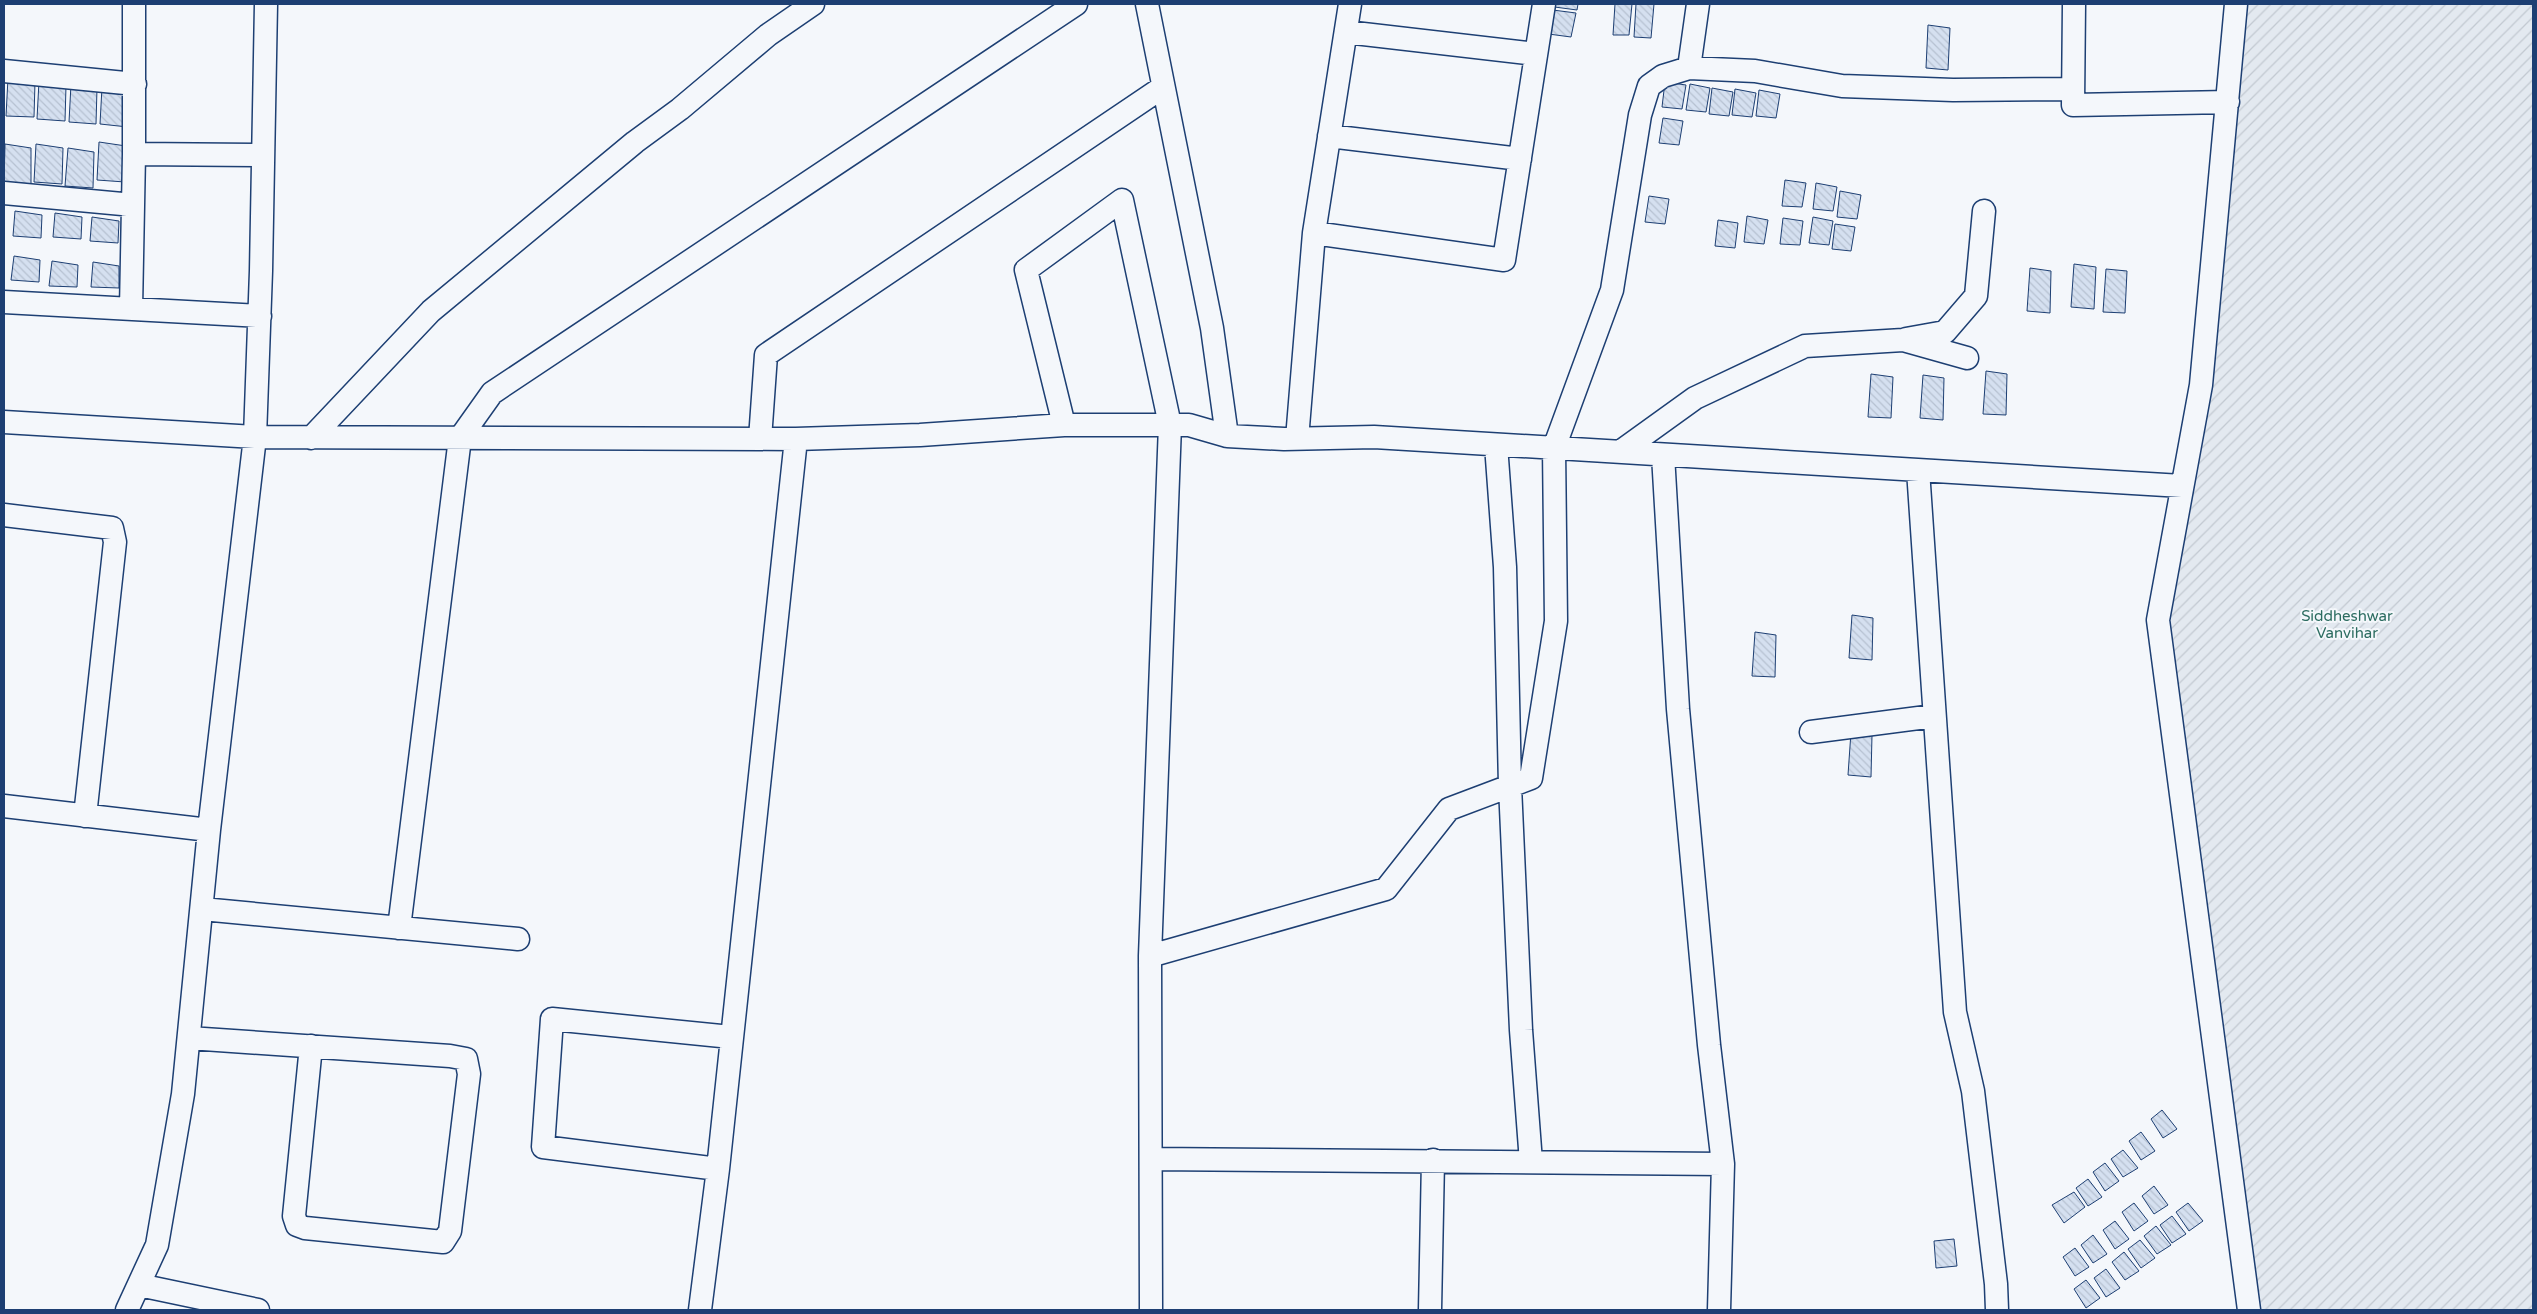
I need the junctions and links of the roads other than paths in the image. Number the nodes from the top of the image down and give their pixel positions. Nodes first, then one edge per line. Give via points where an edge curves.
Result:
1 (134, 4) edge
2 (266, 4) edge
3 (812, 4) edge
4 (1076, 4) edge
5 (1147, 4) edge
6 (1350, 4) edge
7 (1544, 4) edge
8 (1698, 4) edge
9 (2074, 4) edge
10 (2236, 4) edge
11 (1346, 32) junction
12 (1536, 54) junction
13 (1689, 68) junction
14 (4, 71) edge
15 (135, 84) junction
16 (1163, 87) junction
17 (2073, 89) junction
18 (2228, 102) junction
19 (1329, 136) junction
20 (134, 154) junction
21 (264, 156) junction
22 (1520, 159) junction
23 (4, 193) edge
24 (133, 206) junction
25 (1984, 211) dead end
26 (1314, 233) junction
27 (4, 302) edge
28 (131, 309) junction
29 (260, 316) junction
30 (1903, 340) junction
31 (1967, 358) dead end
32 (1064, 425) junction
33 (1170, 426) junction
34 (6, 428) edge
35 (1227, 436) junction
36 (255, 437) junction
37 (312, 438) junction
38 (460, 438) junction
39 (760, 439) junction
40 (796, 439) junction
41 (1297, 439) junction
42 (1496, 445) junction
43 (1554, 448) junction
44 (1620, 452) junction
45 (1663, 455) junction
46 (1918, 470) junction
47 (2182, 486) junction
48 (4, 515) edge
49 (1934, 716) junction
50 (1811, 732) dead end
51 (1510, 786) junction
52 (4, 806) edge
53 (85, 816) junction
54 (210, 830) junction
55 (202, 909) junction
56 (399, 928) junction
57 (518, 939) dead end
58 (1150, 956) junction
59 (731, 1037) junction
60 (189, 1038) junction
61 (311, 1046) junction
62 (1152, 1159) junction
63 (1433, 1160) junction
64 (1531, 1162) junction
65 (1723, 1164) junction
66 (718, 1169) junction
67 (139, 1285) junction
68 (127, 1310) edge
69 (258, 1310) edge
70 (700, 1310) edge
71 (1151, 1310) edge
72 (1430, 1310) edge
73 (1719, 1310) edge
74 (1998, 1310) edge
75 (2249, 1310) edge

1 - 15 street
2 - 21 street
3 - 37 street via 768,35 635,142 431,311
4 - 38 street via 492,393
5 - 16 street
6 - 11 street
7 - 12 street
8 - 13 street
9 - 17 street
10 - 18 street
11 - 12 street
11 - 19 street
12 - 22 street
13 - 17 street via 1755,71 1842,86 1953,90
13 - 43 street via 1663,76 1649,86 1640,115 1612,290
14 - 15 street
15 - 20 street
16 - 35 street via 1212,328
16 - 39 street via 766,355
17 - 18 street via 2072,105
18 - 47 street via 2201,385
19 - 22 street
19 - 26 street
20 - 21 street
20 - 24 street
21 - 29 street
22 - 26 street via 1504,260
23 - 24 street
24 - 28 street
25 - 30 street via 1976,296 1944,332
26 - 41 street
27 - 28 street
28 - 29 street
29 - 36 street
30 - 31 street
30 - 44 street via 1805,346 1695,398
32 - 33 street
32 - 33 street via 1026,270 1122,200
32 - 40 street
33 - 35 street via 1188,425
33 - 58 street
34 - 36 street
35 - 41 street
36 - 37 street
36 - 54 street
37 - 38 street
38 - 39 street
38 - 56 street
39 - 40 street
40 - 59 street
41 - 42 street via 1374,437
42 - 43 street
42 - 51 street via 1504,568
43 - 44 street
43 - 51 street via 1556,621 1531,778
44 - 45 street
45 - 46 street
45 - 65 street via 1678,710
46 - 47 street
46 - 49 street
47 - 75 street via 2158,620
48 - 53 street via 112,528 115,542
49 - 50 street
49 - 74 street via 1955,1012 1972,1091
51 - 58 street via 1449,810 1386,889
51 - 64 street via 1521,1030
52 - 53 street
53 - 54 street
54 - 55 street
55 - 56 street
55 - 60 street
56 - 57 street
58 - 62 street
59 - 66 street
59 - 66 street via 552,1019 543,1147
60 - 61 street
60 - 67 street via 184,1094 157,1245
61 - 61 street via 466,1059 469,1074 455,1193 450,1230 442,1242 315,1230 297,1225 294,1216
62 - 63 street
62 - 71 street
63 - 64 street
63 - 72 street
64 - 65 street
65 - 73 street
66 - 70 street
67 - 68 street
67 - 69 street

